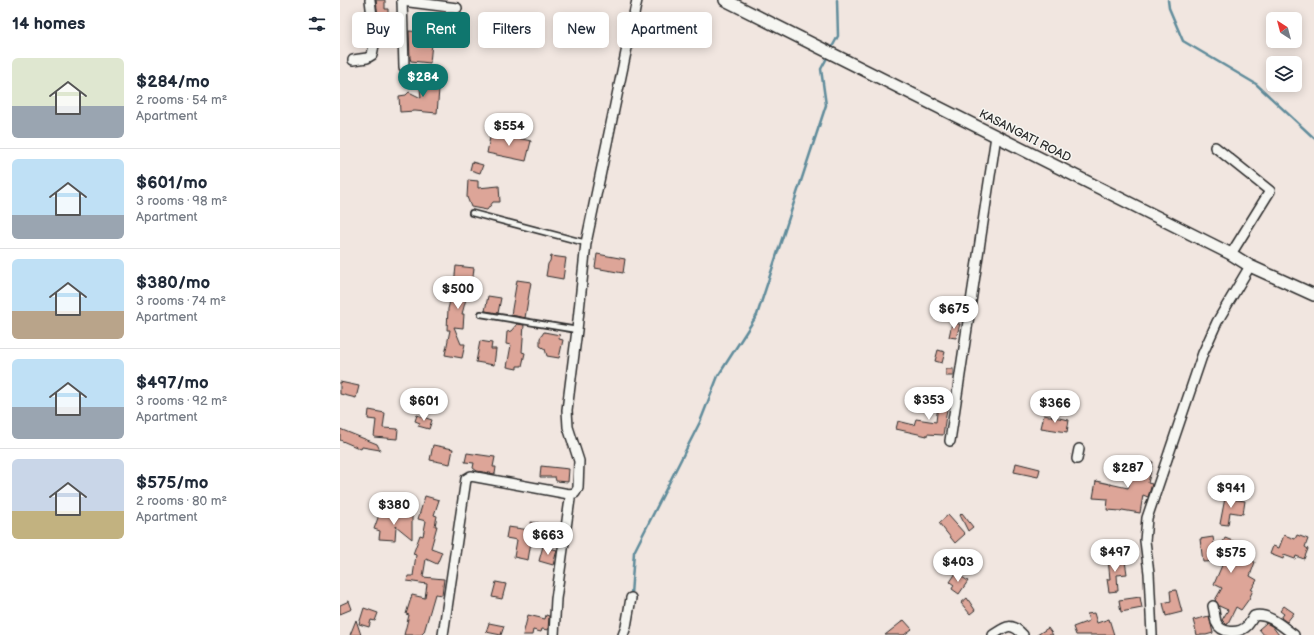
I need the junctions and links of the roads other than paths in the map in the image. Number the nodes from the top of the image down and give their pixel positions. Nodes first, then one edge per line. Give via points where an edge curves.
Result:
1 (370, 0) edge
2 (402, 0) edge
3 (637, 0) edge
4 (725, 0) edge
5 (457, 8) dead end
6 (352, 60) dead end
7 (404, 67) dead end
8 (996, 136) junction
9 (1216, 147) dead end
10 (472, 213) dead end
11 (586, 243) junction
12 (1230, 254) junction
13 (1250, 266) junction
14 (1314, 295) edge
15 (481, 314) dead end
16 (577, 330) junction
17 (950, 440) dead end
18 (1079, 449) dead end
19 (1077, 459) dead end
20 (569, 494) junction
21 (631, 598) dead end
22 (1213, 606) dead end
23 (443, 635) edge
24 (554, 635) edge
25 (623, 635) edge
26 (993, 635) edge
27 (1023, 635) edge
28 (1152, 635) edge
29 (1294, 635) edge

1 - 6 street via 375,40 372,55
2 - 5 street
2 - 7 street
3 - 11 street
4 - 8 street, KASANGATI ROAD
8 - 12 street, KASANGATI ROAD
8 - 17 street
9 - 12 street via 1270,191
10 - 11 lane
11 - 16 street
12 - 13 street, KASANGATI ROAD
13 - 14 street, KASANGATI ROAD
13 - 28 street via 1207,343 1147,518 1145,541
15 - 16 lane
16 - 20 street via 566,415 578,461 578,488 575,493
18 - 19 street
20 - 23 street via 471,476 466,479
20 - 24 street
21 - 25 street
22 - 29 street via 1216,622 1222,629 1237,632 1248,626 1254,616 1260,614
26 - 27 street via 1004,627 1011,626

